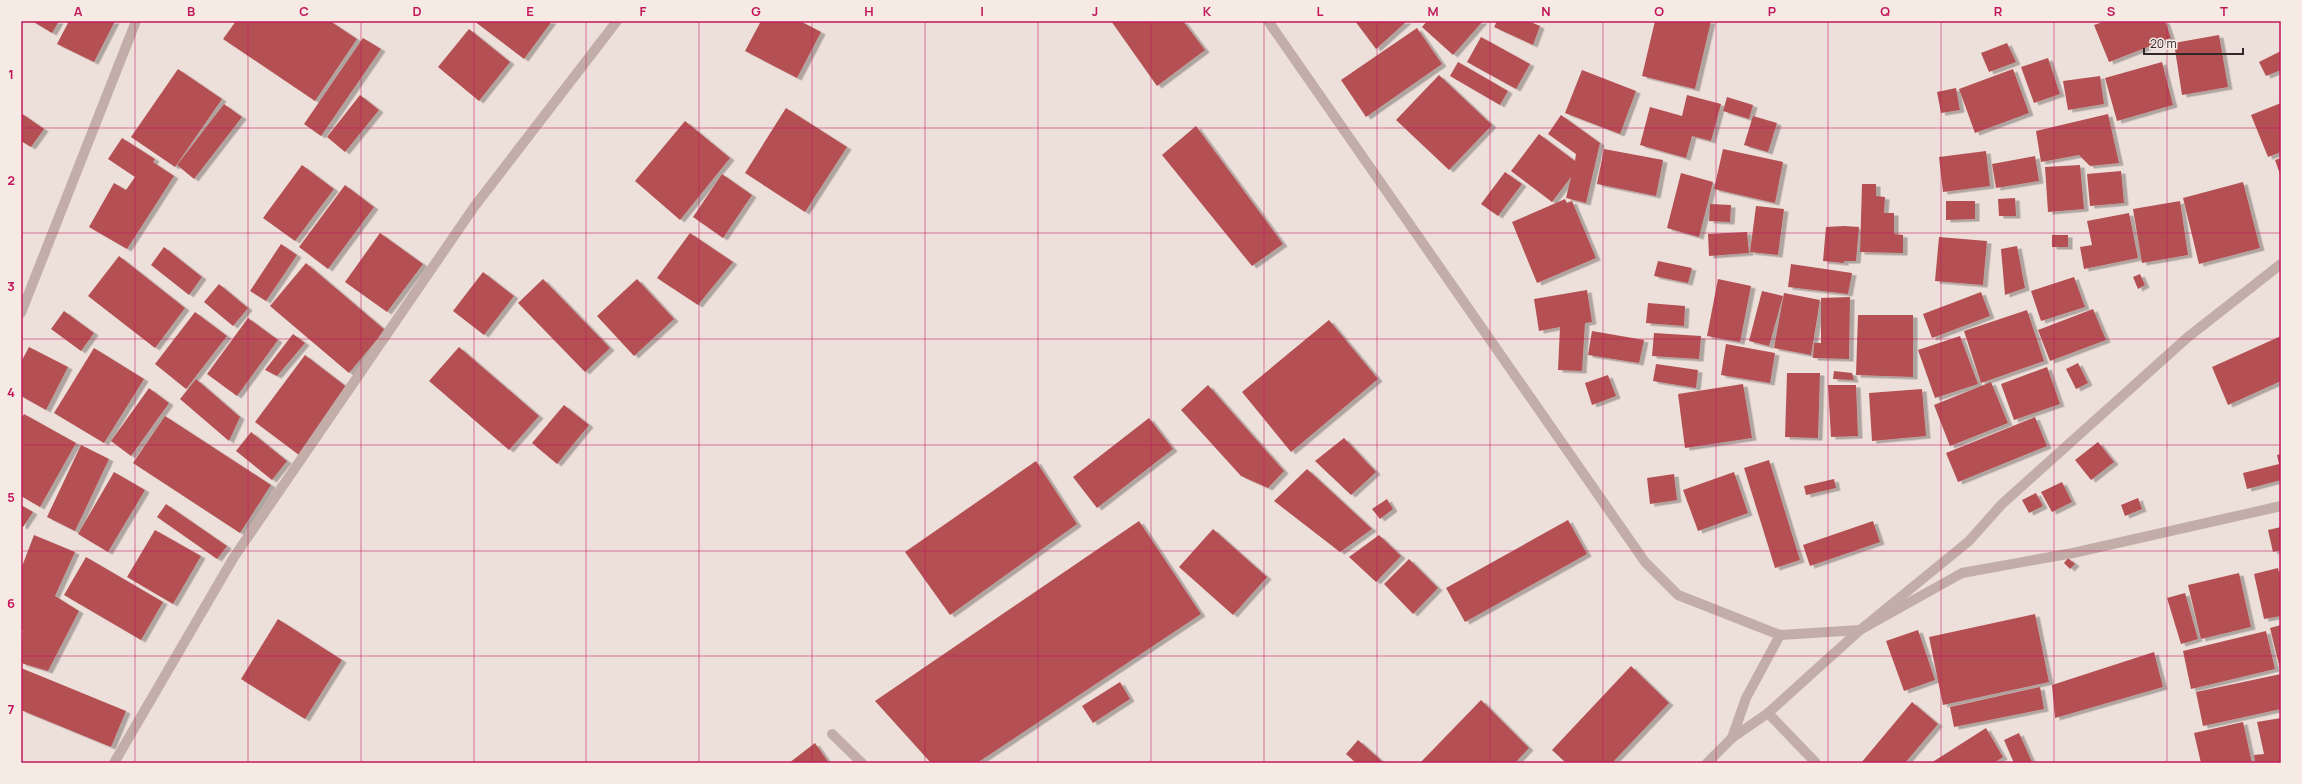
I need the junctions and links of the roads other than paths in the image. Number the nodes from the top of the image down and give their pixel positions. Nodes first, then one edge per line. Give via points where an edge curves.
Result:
1 (136, 21) edge
2 (617, 21) edge
3 (1268, 21) edge
4 (2281, 264) edge
5 (21, 313) edge
6 (2281, 506) edge
7 (1860, 630) junction
8 (1780, 635) junction
9 (1768, 713) junction
10 (832, 734) dead end
11 (1732, 738) junction
12 (114, 763) edge
13 (862, 763) edge
14 (1707, 763) edge
15 (1816, 763) edge

1 - 5 street
2 - 12 street via 474,207 234,557
3 - 8 street via 1645,562 1678,595
4 - 7 street via 2188,337 2002,504 1969,541
6 - 7 street via 2073,554 1962,573
7 - 8 street
7 - 9 street
8 - 11 street via 1746,698
9 - 11 street
9 - 15 street
10 - 13 street
11 - 14 street

